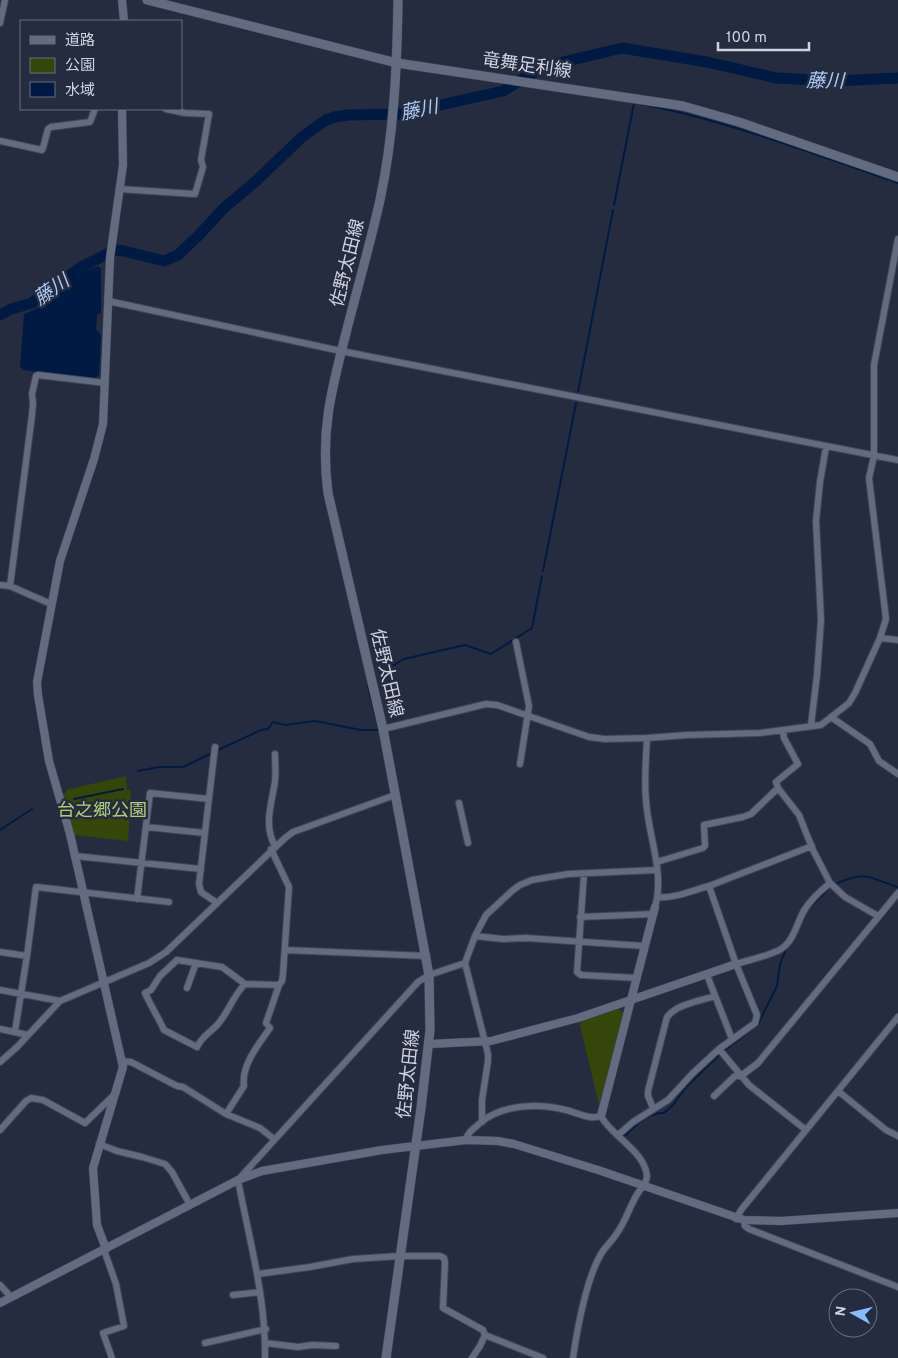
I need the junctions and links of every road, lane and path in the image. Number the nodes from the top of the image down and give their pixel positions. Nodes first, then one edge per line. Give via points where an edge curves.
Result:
1 (5, 0) edge
2 (122, 0) edge
3 (147, 0) edge
4 (398, 0) edge
5 (124, 20) edge
6 (0, 23) edge
7 (397, 63) junction
8 (95, 110) edge
9 (122, 110) edge
10 (171, 110) edge
11 (0, 141) edge
12 (898, 177) edge
13 (119, 189) junction
14 (898, 239) edge
15 (108, 301) junction
16 (341, 351) junction
17 (105, 382) junction
18 (826, 446) junction
19 (874, 456) junction
20 (898, 460) edge
21 (0, 585) edge
22 (10, 586) junction
23 (51, 604) junction
24 (880, 638) junction
25 (898, 640) edge
26 (516, 642) dead end
27 (529, 715) junction
28 (831, 718) junction
29 (811, 725) junction
30 (383, 729) junction
31 (783, 731) junction
32 (646, 738) junction
33 (214, 750) dead end
34 (275, 754) dead end
35 (520, 764) dead end
36 (898, 774) edge
37 (778, 788) junction
38 (395, 795) junction
39 (209, 799) junction
40 (459, 803) dead end
41 (146, 827) junction
42 (205, 833) junction
43 (468, 843) dead end
44 (812, 846) junction
45 (273, 848) junction
46 (75, 856) junction
47 (142, 862) junction
48 (657, 866) junction
49 (201, 870) junction
50 (584, 874) junction
51 (830, 884) junction
52 (709, 886) junction
53 (83, 892) junction
54 (898, 893) edge
55 (658, 897) junction
56 (137, 899) junction
57 (169, 902) dead end
58 (217, 903) junction
59 (654, 910) junction
60 (878, 916) junction
61 (580, 917) junction
62 (475, 936) junction
63 (578, 942) junction
64 (644, 946) junction
65 (285, 950) junction
66 (0, 952) edge
67 (166, 952) junction
68 (27, 956) junction
69 (427, 956) junction
70 (174, 962) junction
71 (196, 963) junction
72 (465, 963) junction
73 (736, 964) junction
74 (429, 975) junction
75 (707, 975) junction
76 (637, 978) junction
77 (104, 982) junction
78 (245, 984) junction
79 (279, 985) junction
80 (187, 988) dead end
81 (0, 990) edge
82 (21, 994) junction
83 (716, 996) junction
84 (60, 1001) junction
85 (631, 1001) junction
86 (898, 1017) edge
87 (0, 1028) edge
88 (15, 1031) junction
89 (28, 1035) junction
90 (732, 1039) junction
91 (485, 1042) junction
92 (429, 1044) junction
93 (719, 1049) junction
94 (122, 1061) junction
95 (0, 1062) edge
96 (740, 1076) junction
97 (838, 1091) junction
98 (116, 1092) junction
99 (714, 1096) dead end
100 (653, 1108) junction
101 (226, 1114) junction
102 (601, 1116) junction
103 (482, 1122) junction
104 (0, 1130) edge
105 (806, 1130) junction
106 (618, 1135) junction
107 (898, 1136) edge
108 (274, 1139) junction
109 (466, 1140) junction
110 (99, 1144) junction
111 (416, 1146) junction
112 (238, 1180) junction
113 (643, 1186) junction
114 (190, 1205) junction
115 (898, 1213) edge
116 (740, 1220) junction
117 (105, 1249) junction
118 (400, 1256) junction
119 (258, 1274) junction
120 (0, 1285) edge
121 (898, 1287) edge
122 (260, 1292) junction
123 (233, 1295) dead end
124 (11, 1297) junction
125 (0, 1303) edge
126 (266, 1329) junction
127 (485, 1335) junction
128 (205, 1343) dead end
129 (265, 1343) junction
130 (336, 1346) dead end
131 (112, 1358) edge
132 (265, 1358) edge
133 (386, 1358) edge
134 (472, 1358) edge
135 (544, 1358) edge
136 (573, 1358) edge

1 - 6 street
2 - 5 street
3 - 7 main road, 竜舞足利線
4 - 7 main road, 佐野太田線
7 - 12 main road, 竜舞足利線 via 639,98 700,110
7 - 16 main road, 佐野太田線 via 379,201
8 - 11 street via 90,122 48,129 42,150
9 - 13 street via 123,165
10 - 13 street via 209,114 200,160 203,167 195,194
13 - 15 street
14 - 19 street via 874,365
15 - 16 street
15 - 17 street
16 - 18 street
16 - 30 main road, 佐野太田線 via 327,417 325,473 336,535
17 - 22 street via 36,376
17 - 23 street via 103,424 65,542
18 - 19 street
18 - 29 street via 816,521 821,620
19 - 20 street
19 - 24 street via 869,478 886,619
21 - 22 street
22 - 23 street
23 - 46 street via 38,695 49,761
24 - 25 street
24 - 28 street via 855,693
26 - 27 street
27 - 30 street via 486,704
27 - 32 street via 589,736
27 - 35 street
28 - 29 street via 821,725
28 - 36 street via 870,744 879,761
29 - 31 street
30 - 38 main road, 佐野太田線
31 - 32 street
31 - 37 street via 798,764 776,782
32 - 48 street via 646,799
33 - 39 street
34 - 45 street via 275,779 268,813
37 - 44 street via 799,814
37 - 48 street via 751,814 704,825 703,848
38 - 45 street via 293,832
38 - 69 main road, 佐野太田線
39 - 41 street via 150,792
39 - 42 street
40 - 43 street
41 - 42 street
41 - 47 street
42 - 49 street
44 - 51 street
44 - 52 street
45 - 58 street
45 - 65 street via 289,887
46 - 47 street
46 - 53 street
47 - 49 street
47 - 56 street
48 - 50 street
48 - 55 street
49 - 58 street via 201,892
50 - 61 street
50 - 62 street via 532,880 520,885 486,915
51 - 60 street
51 - 73 street via 806,908 793,935 781,948
52 - 55 street
52 - 73 street
53 - 56 street
53 - 68 street via 36,887
53 - 77 street
54 - 60 street
55 - 59 street
56 - 57 street
58 - 67 street
59 - 61 street
59 - 64 street
60 - 96 street via 758,1063
61 - 63 street
62 - 63 street
62 - 72 street
63 - 64 street
63 - 76 street via 578,974
64 - 76 street
65 - 69 street
65 - 79 street
66 - 68 street
67 - 70 street
67 - 77 street
68 - 82 street
69 - 74 main road, 佐野太田線
70 - 71 street
70 - 78 street via 145,993 164,1030 197,1047 200,1039 218,1024 237,991
71 - 78 street via 222,967
71 - 80 street
72 - 74 street
72 - 91 street
73 - 75 street
73 - 90 street via 757,1019
74 - 92 main road, 佐野太田線
74 - 108 street via 418,982
75 - 83 street
75 - 85 street
76 - 85 street
77 - 84 street
77 - 94 street
78 - 79 street
79 - 101 street via 266,1023 270,1028 243,1075 244,1086
81 - 82 street
82 - 84 street
82 - 88 street
83 - 90 street
83 - 100 street via 683,1006 667,1017 648,1091
84 - 89 street
85 - 91 street
85 - 102 street
86 - 97 street
87 - 88 street
88 - 89 street
89 - 95 street
90 - 93 street
91 - 92 street
91 - 103 street via 488,1061
92 - 111 main road, 佐野太田線
93 - 96 street
93 - 100 street via 668,1100
94 - 98 street
94 - 101 street via 131,1062 183,1087
96 - 99 street
96 - 105 street
97 - 105 street
97 - 107 street
98 - 104 street via 85,1123 43,1100 31,1098
98 - 110 street
100 - 106 street
101 - 108 street via 260,1128
102 - 103 street via 591,1117 550,1107 515,1107 491,1115
102 - 106 street
103 - 109 street via 469,1132
105 - 116 street via 741,1210
106 - 113 street via 645,1170 647,1178
108 - 112 street
109 - 111 street
109 - 113 street via 514,1144
110 - 114 street via 165,1164
110 - 117 street via 93,1168 97,1225
111 - 112 street via 262,1170
111 - 118 main road, 佐野太田線
112 - 114 street
112 - 119 street
113 - 116 street
113 - 136 street via 596,1265
114 - 117 street
115 - 116 street via 782,1221
116 - 121 street via 748,1229
117 - 124 street
117 - 131 street via 124,1326 104,1333
118 - 119 street via 353,1258
118 - 127 street via 444,1258 443,1308 483,1330
118 - 133 main road, 佐野太田線
119 - 122 street
120 - 124 street
122 - 123 street
122 - 126 street
124 - 125 street
126 - 128 street
126 - 129 street
127 - 134 street
127 - 135 street
129 - 130 street via 298,1347
129 - 132 street

